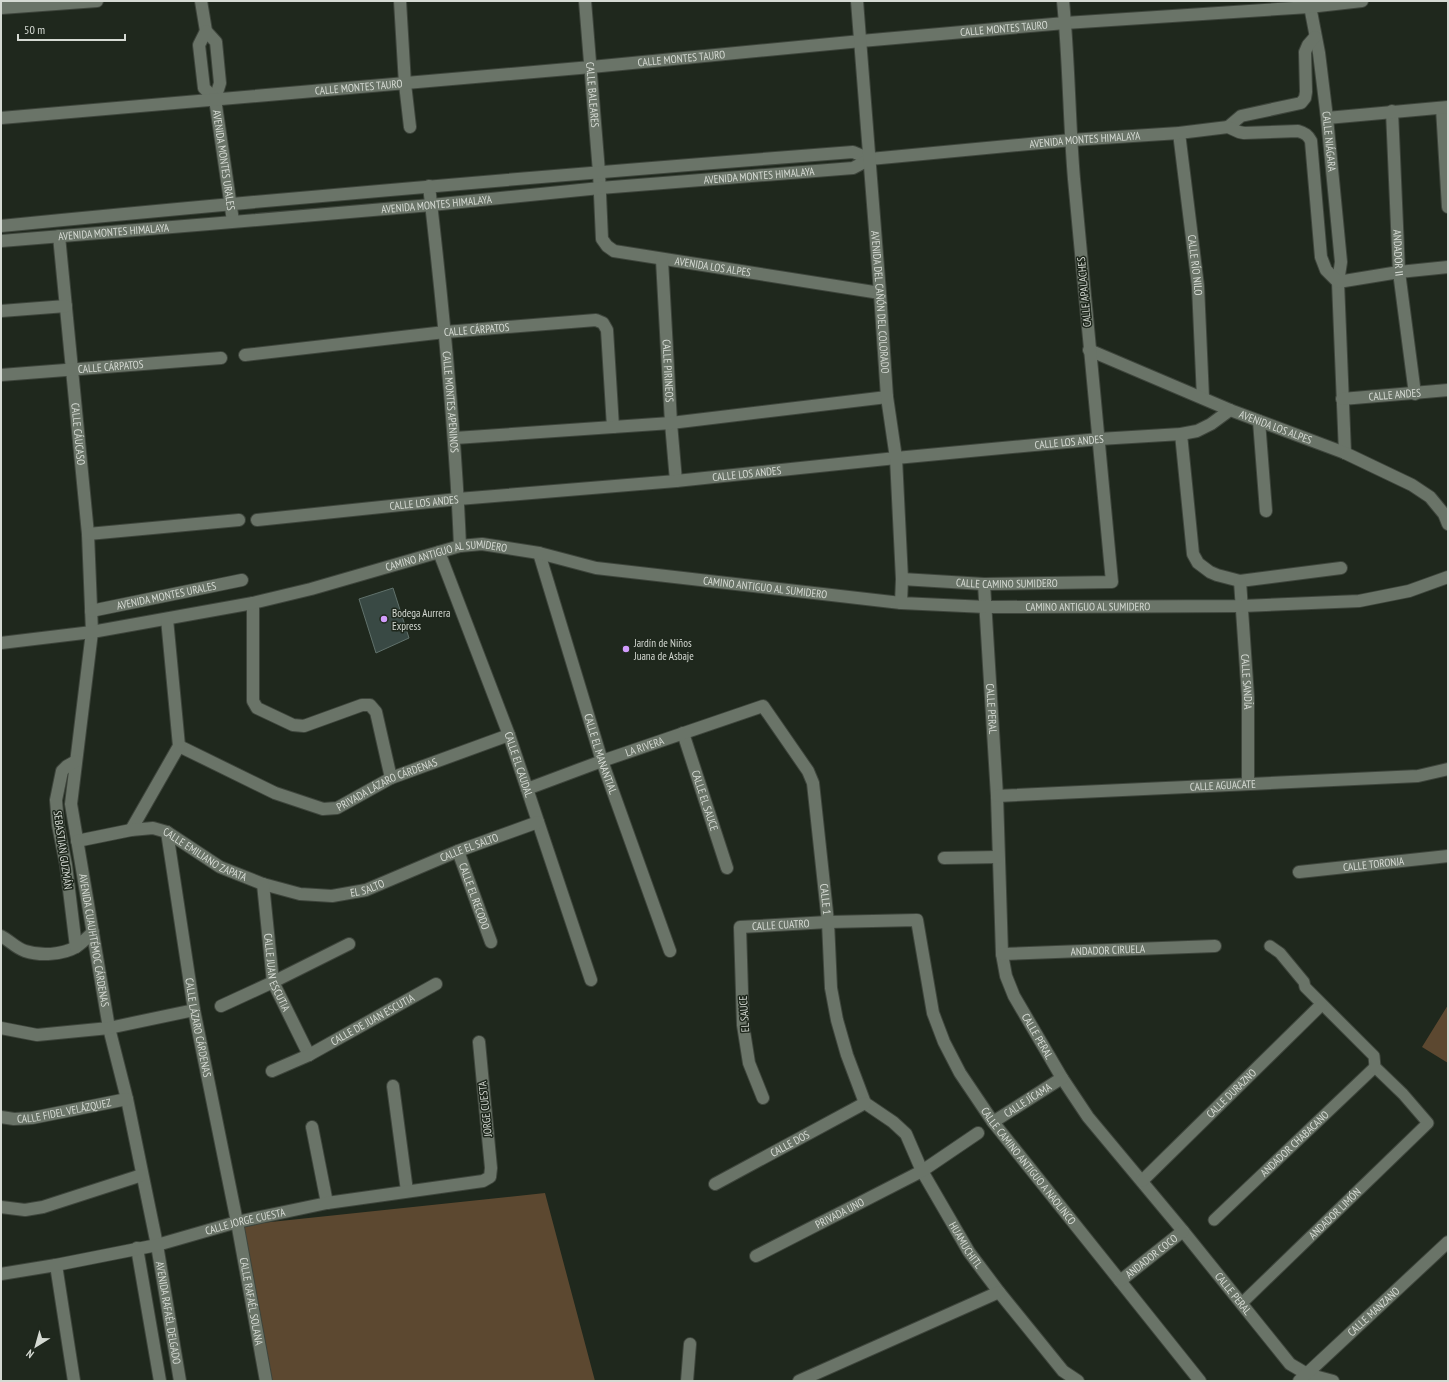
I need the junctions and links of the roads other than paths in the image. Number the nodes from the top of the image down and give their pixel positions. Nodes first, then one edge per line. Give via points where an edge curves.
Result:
1 (97, 1) edge
2 (201, 1) edge
3 (400, 1) edge
4 (585, 1) edge
5 (857, 1) edge
6 (1063, 1) edge
7 (1362, 1) edge
8 (1309, 4) edge
9 (1, 8) edge
10 (1065, 23) junction
11 (206, 31) junction
12 (1315, 37) junction
13 (861, 41) junction
14 (591, 68) junction
15 (405, 84) junction
16 (215, 99) junction
17 (1445, 108) edge
18 (1392, 112) junction
19 (1, 118) edge
20 (1327, 118) junction
21 (410, 126) dead end
22 (1228, 127) junction
23 (1298, 131) joint
24 (1180, 133) junction
25 (1071, 140) junction
26 (870, 159) junction
27 (598, 172) junction
28 (429, 186) junction
29 (600, 188) junction
30 (232, 204) junction
31 (431, 205) junction
32 (208, 206) junction
33 (1448, 207) edge
34 (234, 221) junction
35 (209, 224) junction
36 (1, 226) edge
37 (59, 236) junction
38 (1, 240) edge
39 (662, 260) junction
40 (1448, 267) edge
41 (1399, 272) junction
42 (1338, 282) junction
43 (880, 293) junction
44 (66, 306) junction
45 (1, 312) edge
46 (445, 332) junction
47 (1089, 350) junction
48 (245, 355) dead end
49 (221, 358) dead end
50 (72, 369) junction
51 (1, 374) edge
52 (1448, 390) edge
53 (1415, 394) junction
54 (887, 397) junction
55 (1204, 398) junction
56 (1342, 399) junction
57 (1230, 410) junction
58 (1259, 421) junction
59 (671, 423) junction
60 (613, 427) junction
61 (1181, 434) junction
62 (455, 438) junction
63 (1099, 439) junction
64 (1345, 453) junction
65 (896, 458) junction
66 (676, 481) junction
67 (458, 499) junction
68 (1266, 511) dead end
69 (239, 520) dead end
70 (257, 520) dead end
71 (1448, 524) edge
72 (88, 534) junction
73 (460, 546) junction
74 (439, 552) junction
75 (540, 553) junction
76 (1341, 568) dead end
77 (1448, 577) edge
78 (902, 579) junction
79 (242, 580) dead end
80 (1240, 580) junction
81 (1112, 582) joint
82 (984, 584) junction
83 (253, 603) junction
84 (901, 603) junction
85 (1242, 606) junction
86 (986, 607) junction
87 (91, 611) junction
88 (167, 619) junction
89 (92, 632) junction
90 (1, 643) edge
91 (763, 706) joint
92 (682, 733) junction
93 (509, 735) junction
94 (179, 746) junction
95 (76, 761) junction
96 (602, 761) junction
97 (1448, 768) edge
98 (391, 778) junction
99 (1248, 784) junction
100 (527, 789) junction
101 (997, 796) junction
102 (538, 822) junction
103 (131, 830) junction
104 (167, 832) junction
105 (78, 841) junction
106 (458, 851) junction
107 (1448, 856) edge
108 (998, 857) junction
109 (944, 858) dead end
110 (728, 868) dead end
111 (1299, 872) dead end
112 (402, 875) joint
113 (263, 884) junction
114 (332, 896) joint
115 (917, 920) joint
116 (828, 922) junction
117 (740, 927) joint
118 (93, 932) junction
119 (1, 936) edge
120 (491, 942) dead end
121 (348, 944) dead end
122 (1215, 946) dead end
123 (1270, 946) dead end
124 (76, 947) junction
125 (670, 952) dead end
126 (1002, 954) junction
127 (591, 980) dead end
128 (273, 982) junction
129 (436, 984) dead end
130 (1321, 1005) junction
131 (221, 1006) dead end
132 (194, 1010) junction
133 (1, 1028) edge
134 (109, 1028) junction
135 (479, 1042) dead end
136 (309, 1055) junction
137 (1375, 1068) junction
138 (272, 1071) dead end
139 (1062, 1078) junction
140 (393, 1086) dead end
141 (763, 1098) dead end
142 (126, 1099) junction
143 (865, 1103) junction
144 (1, 1117) edge
145 (993, 1122) junction
146 (312, 1127) dead end
147 (978, 1133) dead end
148 (922, 1171) junction
149 (142, 1174) junction
150 (490, 1177) joint
151 (1142, 1181) junction
152 (715, 1184) dead end
153 (407, 1192) junction
154 (327, 1204) junction
155 (1, 1207) edge
156 (1214, 1220) dead end
157 (237, 1222) junction
158 (1183, 1231) junction
159 (1448, 1242) edge
160 (156, 1245) junction
161 (137, 1248) junction
162 (756, 1256) dead end
163 (56, 1265) junction
164 (1, 1274) edge
165 (1120, 1281) junction
166 (999, 1292) junction
167 (1242, 1303) junction
168 (690, 1344) dead end
169 (1303, 1377) edge
170 (74, 1381) edge
171 (160, 1381) edge
172 (180, 1381) edge
173 (266, 1381) edge
174 (687, 1381) edge
175 (799, 1381) edge
176 (1078, 1381) edge
177 (1200, 1381) edge
178 (1333, 1381) edge

1 - 9 street
2 - 11 street, AVENIDA MONTES URALES
3 - 15 street
4 - 14 street, CALLE BALEARES
5 - 13 street, AVENIDA DEL CAÑÓN DEL COLORADO
6 - 10 street, CALLE APALACHES
7 - 8 street, CALLE MONTES TAURO
8 - 10 street, CALLE MONTES TAURO
8 - 12 street, CALLE NIÁGARA
10 - 13 street, CALLE MONTES TAURO
10 - 25 street, CALLE APALACHES
11 - 16 street, AVENIDA MONTES URALES via 216,42 220,83
11 - 16 street, AVENIDA MONTES URALES via 199,45 204,88
12 - 20 street, CALLE NIÁGARA
12 - 22 street, AVENIDA MONTES HIMALAYA via 1305,52 1306,92 1302,103 1241,116
13 - 14 street, CALLE MONTES TAURO
13 - 26 street, AVENIDA DEL CAÑÓN DEL COLORADO
14 - 15 street, CALLE MONTES TAURO
14 - 27 street, CALLE BALEARES
15 - 16 street, CALLE MONTES TAURO
15 - 21 street
16 - 19 street, CALLE MONTES TAURO
16 - 30 street, AVENIDA MONTES URALES
17 - 18 street
17 - 33 street
18 - 20 street
18 - 41 street, ANDADOR II
20 - 42 street, CALLE NIÁGARA via 1341,262
22 - 23 street, AVENIDA MONTES HIMALAYA via 1244,133
22 - 24 street, AVENIDA MONTES HIMALAYA
23 - 42 street, CALLE NIÁGARA via 1304,132 1310,141 1321,257 1326,270
24 - 25 street, AVENIDA MONTES HIMALAYA
24 - 55 street, CALLE RÍO NILO via 1198,286
25 - 26 street, AVENIDA MONTES HIMALAYA
25 - 47 street, CALLE APALACHES
26 - 27 street, AVENIDA MONTES HIMALAYA via 852,152
26 - 29 street, AVENIDA MONTES HIMALAYA via 853,168
26 - 43 street, AVENIDA DEL CAÑÓN DEL COLORADO
27 - 28 street, AVENIDA MONTES HIMALAYA
27 - 29 street, CALLE BALEARES
28 - 30 street, AVENIDA MONTES HIMALAYA
28 - 31 street, CALLE MONTES APENINOS
29 - 31 street, AVENIDA MONTES HIMALAYA
29 - 39 street, AVENIDA LOS ALPES via 602,239 606,246 614,251
30 - 32 street, AVENIDA MONTES HIMALAYA
30 - 34 street, AVENIDA MONTES URALES
31 - 34 street, AVENIDA MONTES HIMALAYA
31 - 46 street, CALLE MONTES APENINOS
32 - 35 street, AVENIDA MONTES URALES
32 - 36 street, AVENIDA MONTES HIMALAYA
34 - 35 street, AVENIDA MONTES HIMALAYA
35 - 37 street, AVENIDA MONTES HIMALAYA
37 - 38 street, AVENIDA MONTES HIMALAYA
37 - 44 street, CALLE CÁUCASO
39 - 43 street, AVENIDA LOS ALPES
39 - 59 street, CALLE PIRINEOS
40 - 41 street
41 - 42 street
41 - 53 street, ANDADOR II
42 - 56 street, CALLE NIÁGARA
43 - 54 street, AVENIDA DEL CAÑÓN DEL COLORADO
44 - 45 street
44 - 50 street, CALLE CÁUCASO
46 - 48 street, CALLE CÁRPATOS
46 - 60 street, CALLE CÁRPATOS via 596,320 603,323 607,330
46 - 62 street, CALLE MONTES APENINOS
47 - 55 street, AVENIDA LOS ALPES
47 - 63 street, CALLE APALACHES
49 - 50 street, CALLE CÁRPATOS
50 - 51 street, CALLE CÁRPATOS
50 - 72 street, CALLE CÁUCASO
52 - 53 street, CALLE ANDES
53 - 56 street, CALLE ANDES
54 - 59 street
54 - 65 street, AVENIDA DEL CAÑÓN DEL COLORADO
55 - 57 street, AVENIDA LOS ALPES
56 - 64 street, CALLE NIÁGARA
57 - 58 street, AVENIDA LOS ALPES
57 - 61 street, CALLE LOS ANDES via 1196,432
58 - 64 street, AVENIDA LOS ALPES
58 - 68 street
59 - 60 street
59 - 66 street, CALLE PIRINEOS
60 - 62 street
61 - 63 street, CALLE LOS ANDES
61 - 80 street via 1193,554 1198,563 1217,575
62 - 67 street, CALLE MONTES APENINOS
63 - 65 street, CALLE LOS ANDES
63 - 81 street, CALLE APALACHES
64 - 71 street, AVENIDA LOS ALPES via 1424,493 1444,514
65 - 66 street, CALLE LOS ANDES
65 - 78 street, AVENIDA DEL CAÑÓN DEL COLORADO
66 - 67 street, CALLE LOS ANDES
67 - 70 street, CALLE LOS ANDES
67 - 73 street, CALLE MONTES APENINOS
69 - 72 street
72 - 87 street, CALLE CÁUCASO
73 - 74 street, CAMINO ANTIGUO AL SUMIDERO
73 - 75 street, CAMINO ANTIGUO AL SUMIDERO via 482,544
74 - 83 street, CAMINO ANTIGUO AL SUMIDERO
74 - 93 street, CALLE EL CAUDAL
75 - 84 street, CAMINO ANTIGUO AL SUMIDERO via 596,568
75 - 96 street, CALLE EL MANANTIAL
76 - 80 street
77 - 85 street, CAMINO ANTIGUO AL SUMIDERO via 1409,590 1359,601
78 - 82 street, CALLE CAMINO SUMIDERO
78 - 84 street, AVENIDA DEL CAÑÓN DEL COLORADO
79 - 87 street, AVENIDA MONTES URALES
80 - 85 street, CALLE SANDÍA
81 - 82 street, CALLE CAMINO SUMIDERO
82 - 86 street, CALLE PERAL
83 - 88 street, CAMINO ANTIGUO AL SUMIDERO
83 - 98 street via 253,702 257,708 293,725 304,726 362,705 370,705 376,712
84 - 86 street, CAMINO ANTIGUO AL SUMIDERO
85 - 86 street, CAMINO ANTIGUO AL SUMIDERO
85 - 99 street, CALLE SANDÍA via 1248,697
86 - 101 street, CALLE PERAL
87 - 89 street, CALLE CÁUCASO
88 - 89 street, CAMINO ANTIGUO AL SUMIDERO
88 - 94 street
89 - 90 street, CAMINO ANTIGUO AL SUMIDERO
89 - 95 street, AVENIDA CUAUHTÉMOC CÁRDENAS
91 - 92 street, LA RIVERA
91 - 116 street, CALLE 1 via 808,771 813,783
92 - 96 street, LA RIVERA
92 - 110 street, CALLE EL SAUCE
93 - 98 street, PRIVADA LÁZARO CÁRDENAS
93 - 100 street, CALLE EL CAUDAL
94 - 98 street, PRIVADA LÁZARO CÁRDENAS via 274,793 323,809 337,808
94 - 103 street
95 - 105 street, AVENIDA CUAUHTÉMOC CÁRDENAS via 71,804
95 - 124 street, SEBASTIAN GUZMÁN via 62,771 56,800
96 - 100 street, LA RIVERA
96 - 125 street, CALLE EL MANANTIAL
97 - 99 street, CALLE AGUACATE via 1418,776
99 - 101 street, CALLE AGUACATE
100 - 102 street, CALLE EL CAUDAL
101 - 108 street, CALLE PERAL
102 - 106 street, CALLE EL SALTO
102 - 127 street, CALLE EL CAUDAL
103 - 104 street, CALLE EMILIANO ZAPATA via 154,828
103 - 105 street, CALLE EMILIANO ZAPATA
104 - 113 street, CALLE EMILIANO ZAPATA via 220,867
104 - 132 street, CALLE LÁZARO CÁRDENAS
105 - 118 street, AVENIDA CUAUHTÉMOC CÁRDENAS
106 - 112 street, CALLE EL SALTO
106 - 120 street, CALLE EL RECODO
107 - 111 street, CALLE TORONJA
108 - 109 street
108 - 126 street, CALLE PERAL
112 - 114 street, EL SALTO via 366,890
113 - 114 street, CALLE EMILIANO ZAPATA via 300,894
113 - 128 street, CALLE JUAN ESCUTIA
115 - 116 street, CALLE CUATRO
115 - 145 street, CALLE CAMINO ANTIGUO A NAOLINCO via 933,1013 960,1073
116 - 117 street, CALLE CUATRO
116 - 143 street, CALLE 1 via 831,988 837,1020
117 - 141 street, EL SAUCE via 746,1048
118 - 124 street
118 - 134 street, AVENIDA CUAUHTÉMOC CÁRDENAS
119 - 124 street via 23,951 38,954 59,953
121 - 128 street
122 - 126 street, ANDADOR CIRUELA
123 - 130 street via 1280,953 1304,982 1304,988
126 - 139 street, CALLE PERAL via 1006,976 1014,996
128 - 131 street
128 - 136 street, CALLE JUAN ESCUTIA
129 - 136 street, CALLE DE JUAN ESCUTIA
130 - 137 street via 1374,1056
130 - 151 street, CALLE DURAZNO
132 - 134 street
132 - 157 street, CALLE LÁZARO CÁRDENAS
133 - 134 street via 38,1034
134 - 142 street, AVENIDA CUAUHTÉMOC CÁRDENAS
135 - 150 street, JORGE CUESTA
136 - 138 street, CALLE DE JUAN ESCUTIA
137 - 156 street, ANDADOR CHABACANO
137 - 167 street, ANDADOR LIMÓN via 1403,1094 1428,1123
139 - 145 street, CALLE JÍCAMA
139 - 151 street, CALLE PERAL via 1088,1117
140 - 153 street
142 - 144 street, CALLE FIDEL VELÁZQUEZ via 32,1118
142 - 149 street, AVENIDA CUAUHTÉMOC CÁRDENAS
143 - 148 street, HUAMUCHITL via 894,1122 906,1134
143 - 152 street, CALLE DOS
145 - 165 street, CALLE CAMINO ANTIGUO A NAOLINCO
146 - 154 street
147 - 148 street
148 - 162 street, PRIVADA UNO
148 - 166 street, HUAMUCHITL via 969,1252
149 - 155 street via 43,1207 26,1210
149 - 160 street, AVENIDA CUAUHTÉMOC CÁRDENAS
150 - 153 street, CALLE JORGE CUESTA via 483,1181
151 - 158 street, CALLE PERAL
153 - 154 street, CALLE JORGE CUESTA
154 - 157 street, CALLE JORGE CUESTA
157 - 160 street, CALLE JORGE CUESTA
157 - 173 street, CALLE RAFAÉL SOLANA
158 - 165 street, ANDADOR COCO
158 - 167 street, CALLE PERAL
159 - 169 street, CALLE MANZANO
160 - 161 street, CALLE JORGE CUESTA
160 - 172 street, AVENIDA RAFAÉL DELGADO
161 - 163 street, CALLE JORGE CUESTA
161 - 171 street, AVENIDA RAFAÉL DELGADO
163 - 164 street, CALLE JORGE CUESTA
163 - 170 street
165 - 177 street, CALLE CAMINO ANTIGUO A NAOLINCO
166 - 175 street
166 - 176 street, HUAMUCHITL via 1063,1371
167 - 169 street, CALLE PERAL
168 - 174 street
169 - 178 street, CALLE PERAL

